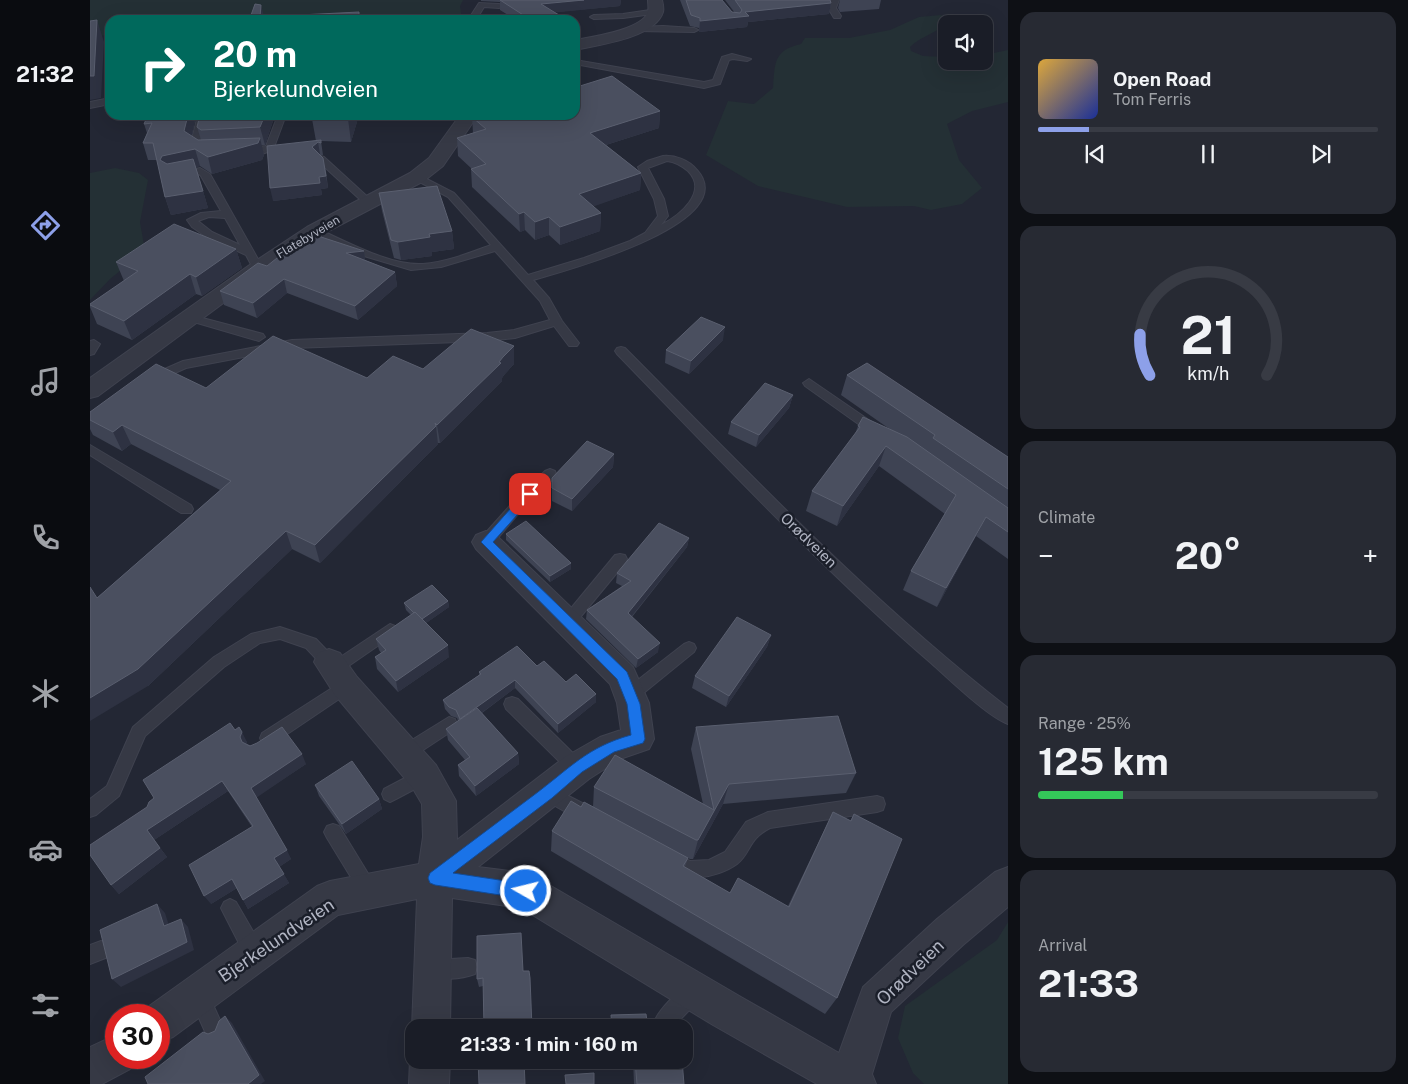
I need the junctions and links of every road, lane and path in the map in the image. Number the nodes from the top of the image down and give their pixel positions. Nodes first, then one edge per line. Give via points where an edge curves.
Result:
1 (835, 0) edge
2 (825, 3) edge
3 (499, 6) edge
4 (656, 6) edge
5 (475, 15) edge
6 (837, 16) dead end
7 (594, 17) dead end
8 (637, 29) junction
9 (694, 30) edge
10 (580, 44) edge
11 (747, 59) dead end
12 (580, 63) edge
13 (612, 68) junction
14 (666, 70) dead end
15 (105, 102) edge
16 (90, 105) edge
17 (201, 120) edge
18 (280, 120) edge
19 (465, 120) edge
20 (232, 151) edge
21 (213, 152) edge
22 (321, 159) edge
23 (172, 176) edge
24 (417, 177) junction
25 (368, 202) junction
26 (227, 215) junction
27 (314, 231) junction
28 (650, 234) junction
29 (496, 247) junction
30 (254, 261) junction
31 (526, 279) junction
32 (191, 318) junction
33 (557, 322) junction
34 (259, 337) dead end
35 (572, 343) dead end
36 (621, 351) dead end
37 (809, 383) dead end
38 (145, 385) edge
39 (90, 390) edge
40 (887, 438) edge
41 (90, 449) edge
42 (550, 474) dead end
43 (186, 509) dead end
44 (486, 542) joint
45 (620, 559) dead end
46 (568, 622) junction
47 (400, 623) edge
48 (689, 648) dead end
49 (336, 673) junction
50 (630, 694) junction
51 (512, 704) dead end
52 (1008, 717) edge
53 (449, 724) edge
54 (255, 747) edge
55 (415, 765) junction
56 (577, 768) junction
57 (548, 793) junction
58 (390, 794) dead end
59 (877, 804) dead end
60 (90, 809) edge
61 (598, 820) edge
62 (333, 832) dead end
63 (656, 852) edge
64 (435, 878) junction
65 (1008, 884) edge
66 (370, 891) junction
67 (230, 908) dead end
68 (255, 953) junction
69 (468, 967) dead end
70 (432, 969) junction
71 (693, 991) junction
72 (198, 994) junction
73 (170, 1015) edge
74 (431, 1019) edge
75 (666, 1019) edge
76 (214, 1029) edge
77 (105, 1061) edge
78 (90, 1069) edge
79 (430, 1069) edge
80 (851, 1083) edge
81 (429, 1084) edge

1 - 2 lane
1 - 6 lane via 832,8
3 - 5 lane via 482,5
4 - 7 lane via 623,16
4 - 8 street via 655,17
8 - 9 lane
8 - 10 street
11 - 13 lane via 732,56 725,59 713,85
12 - 13 lane
13 - 14 lane via 624,63
15 - 16 lane
17 - 21 lane via 195,148
18 - 20 lane via 270,148
19 - 24 street, Flatebyveien via 436,162
22 - 25 lane
23 - 26 lane via 200,171 205,174
24 - 25 street, Flatebyveien
24 - 29 lane via 450,195
25 - 27 street, Flatebyveien
26 - 30 lane
26 - 30 lane via 200,215 192,220 194,226 206,234
27 - 29 lane via 386,260 420,267
27 - 30 street, Flatebyveien
28 - 28 lane via 674,222 697,200 700,182 694,170 675,160 658,160 643,167 659,199 663,216
28 - 31 lane via 625,247
29 - 31 lane
30 - 32 street, Flatebyveien
31 - 33 lane via 545,300
32 - 34 lane
32 - 39 street, Flatebyveien
33 - 35 lane
33 - 38 lane via 515,334 487,337 292,344 183,365 160,374
36 - 52 lane, Orødveien via 881,610
37 - 40 lane
41 - 43 lane
42 - 44 lane
44 - 46 street, Bjerkelundveien
45 - 46 lane
46 - 50 street, Bjerkelundveien via 622,676
47 - 49 lane
48 - 50 lane
49 - 54 lane
49 - 55 street
49 - 60 lane via 311,643 280,632 256,638 219,662 139,732 113,791
50 - 56 street, Bjerkelundveien via 638,739 611,747
51 - 56 lane
53 - 55 lane
55 - 58 lane
55 - 64 street via 439,801 440,837
56 - 57 street, Bjerkelundveien
57 - 61 lane
57 - 64 street, Bjerkelundveien
59 - 63 lane via 768,820 752,828 731,858 710,868 689,870
62 - 66 lane
64 - 66 street, Bjerkelundveien
64 - 70 street
64 - 71 street via 526,891
65 - 80 street, Orødveien via 876,1000
66 - 68 street, Bjerkelundveien via 330,900
67 - 68 lane
68 - 72 street, Bjerkelundveien
69 - 70 lane
70 - 74 street
71 - 75 lane
71 - 80 street
72 - 73 street, Bjerkelundveien
72 - 76 lane
77 - 78 street
79 - 81 street

